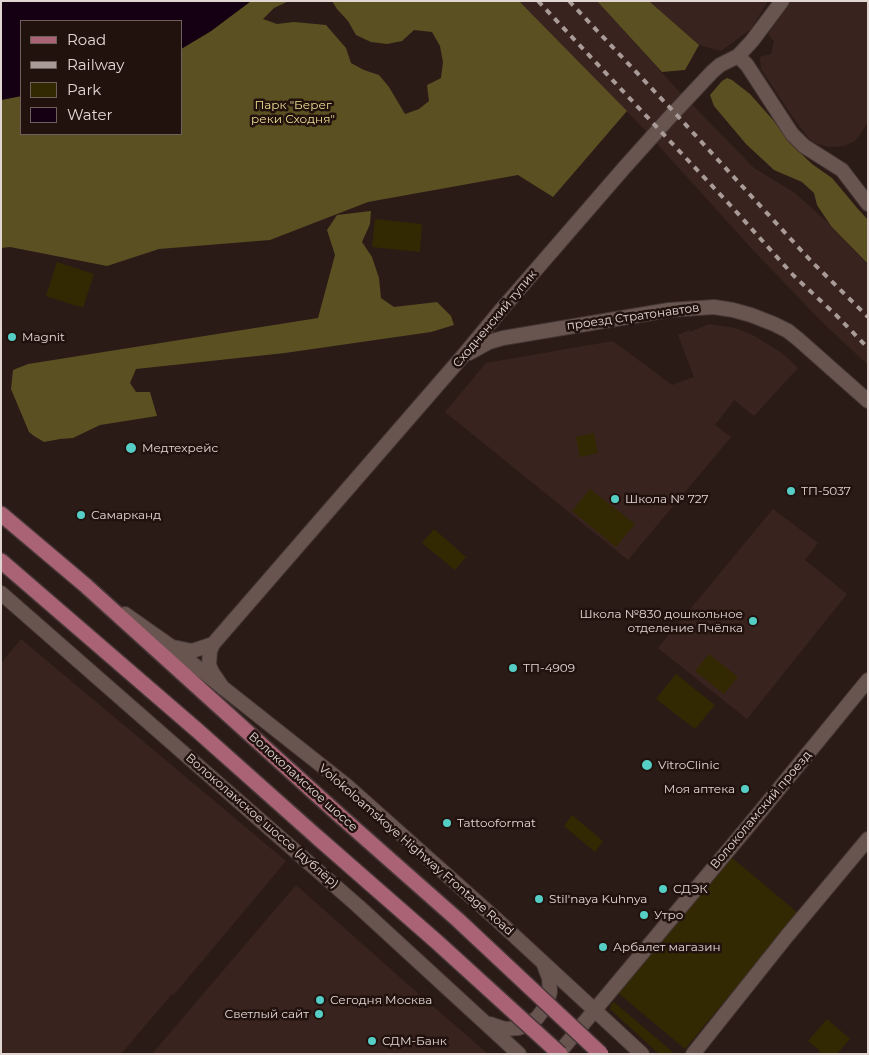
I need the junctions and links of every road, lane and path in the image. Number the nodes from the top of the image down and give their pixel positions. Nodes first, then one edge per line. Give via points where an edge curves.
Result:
1 (782, 1) edge
2 (738, 56) junction
3 (868, 204) edge
4 (462, 357) junction
5 (868, 401) edge
6 (1, 514) edge
7 (1, 561) edge
8 (85, 585) junction
9 (1, 593) edge
10 (213, 644) junction
11 (169, 645) junction
12 (868, 680) edge
13 (224, 688) junction
14 (868, 839) edge
15 (543, 963) junction
16 (594, 1010) junction
17 (486, 1023) junction
18 (519, 1054) edge
19 (559, 1054) edge
20 (601, 1054) edge
21 (642, 1054) edge
22 (693, 1054) edge

1 - 2 street, Сходненский тупик
2 - 3 street via 792,134 804,146 842,170
2 - 4 street, Сходненский тупик via 720,65 663,124
4 - 5 street, проезд Стратонавтов via 503,338 669,310 714,306 751,315 788,332
4 - 10 street, Сходненский тупик
6 - 8 main road, Волоколамское шоссе
7 - 19 main road, bridge via 437,942
8 - 11 street, Volokoloamskoye Highway Frontage Road
8 - 20 main road, Волоколамское шоссе, bridge via 458,920
9 - 17 street, Волоколамское шоссе (дублёр) via 358,906
10 - 11 street via 192,651
10 - 13 street via 209,665
11 - 13 street, Volokoloamskoye Highway Frontage Road
12 - 16 street, Волоколамский проезд
13 - 15 street, Volokoloamskoye Highway Frontage Road via 346,785
14 - 22 street
15 - 16 street, Volokoloamskoye Highway Frontage Road
15 - 17 street via 550,992 546,1006 537,1018 512,1029
16 - 19 street, Волоколамский проезд
16 - 21 street, Volokoloamskoye Highway Frontage Road
17 - 18 street, Волоколамское шоссе (дублёр)

